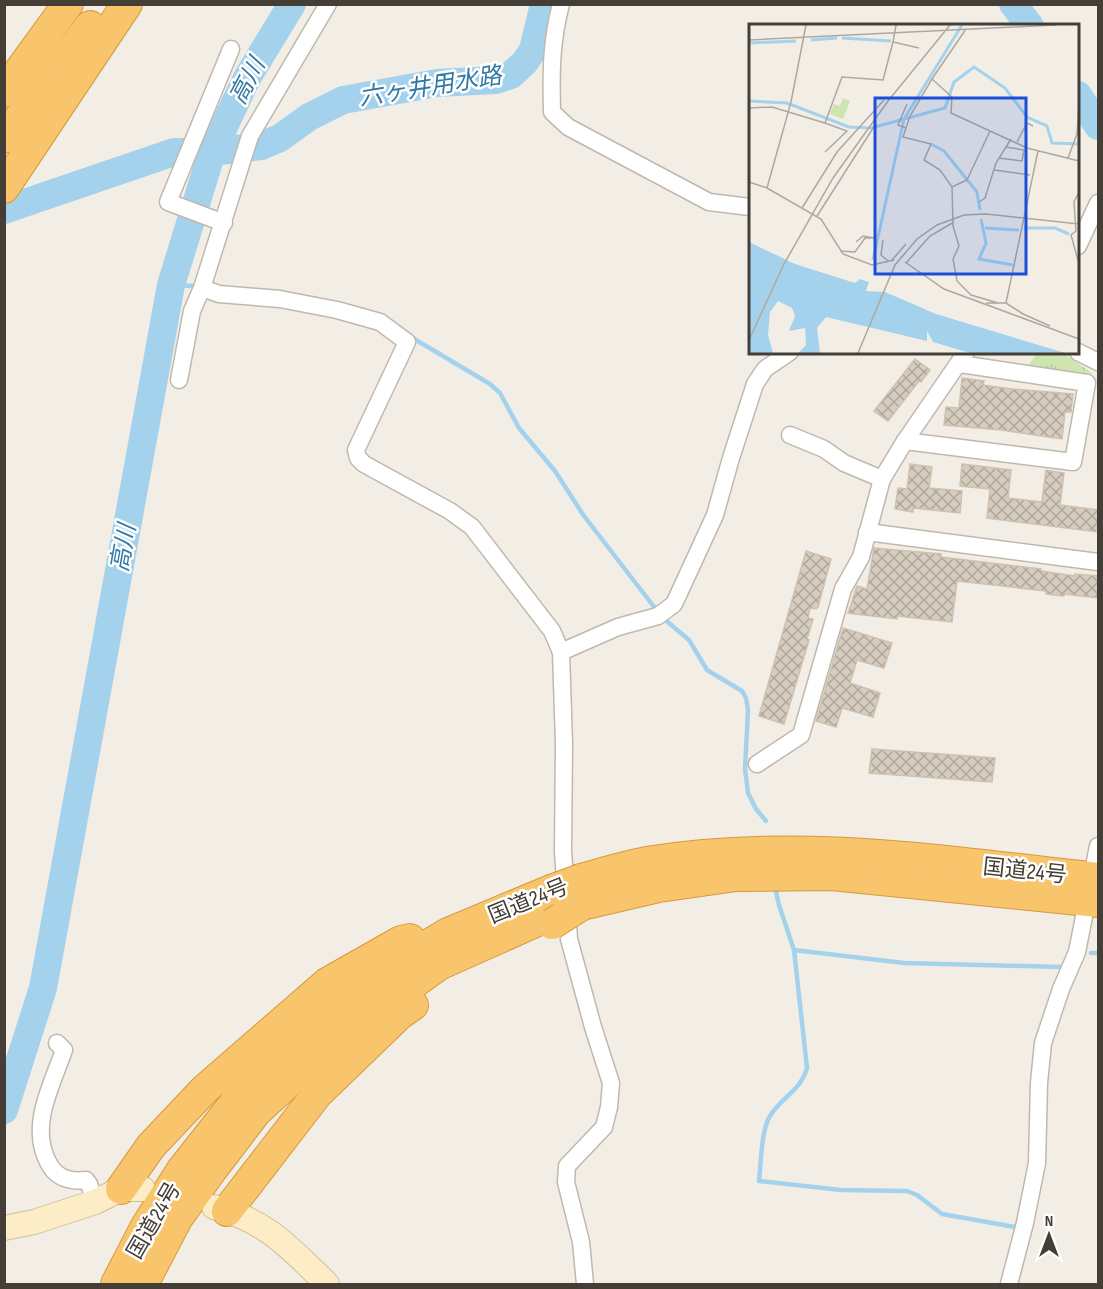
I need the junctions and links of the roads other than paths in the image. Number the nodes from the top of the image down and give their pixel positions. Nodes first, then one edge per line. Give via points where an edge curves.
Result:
1 (107, 4) edge
2 (126, 4) edge
3 (328, 4) edge
4 (561, 4) edge
5 (65, 9) edge
6 (231, 49) dead end
7 (4, 72) edge
8 (4, 92) edge
9 (4, 138) edge
10 (5, 187) edge
11 (1098, 203) edge
12 (749, 207) edge
13 (218, 221) junction
14 (1079, 242) edge
15 (202, 288) junction
16 (1079, 353) edge
17 (787, 354) edge
18 (963, 358) edge
19 (1098, 362) edge
20 (179, 380) dead end
21 (790, 435) dead end
22 (905, 441) junction
23 (882, 479) junction
24 (867, 532) junction
25 (1098, 562) edge
26 (561, 652) junction
27 (756, 764) dead end
28 (1098, 846) edge
29 (1094, 890) edge
30 (551, 909) junction
31 (428, 958) junction
32 (57, 1043) dead end
33 (120, 1193) junction
34 (220, 1209) joint
35 (4, 1228) edge
36 (116, 1284) edge
37 (143, 1284) edge
38 (327, 1284) edge
39 (585, 1284) edge
40 (1009, 1284) edge

1 - 9 highway
2 - 10 highway
3 - 13 street via 250,136
4 - 12 street via 550,65 552,112 568,127 709,202
5 - 7 highway
5 - 8 highway
6 - 13 street via 168,202
11 - 14 street
13 - 15 street
15 - 20 street via 192,311
15 - 26 street via 219,294 280,299 337,310 380,322 407,342 356,450 358,458 472,527 552,631
16 - 19 street
17 - 26 street via 765,369 755,384 715,515 674,604 660,615 618,627
18 - 22 street
18 - 22 street via 1087,383 1072,462
21 - 23 street
22 - 23 street
23 - 24 street
24 - 25 street
24 - 27 street via 861,557 843,589 801,735
26 - 39 street via 563,851 569,939 611,1083 604,1127 567,1166 566,1182 581,1242
28 - 29 street
29 - 30 highway, 国道24号, bridge via 832,875 736,876 659,887 581,892
29 - 40 street via 1077,952 1043,1043 1037,1162
30 - 31 highway, 国道24号 via 480,954
30 - 31 highway, 国道24号 via 448,933
31 - 33 highway via 327,984 205,1089 151,1146
31 - 34 highway via 400,1014 317,1094
31 - 36 highway, 国道24号 via 306,1032 240,1096 181,1171
31 - 37 highway, 国道24号 via 256,1112 177,1219
32 - 33 street via 64,1050 42,1113 42,1151 51,1169 71,1182 86,1180
33 - 35 main road
34 - 38 main road via 261,1224

